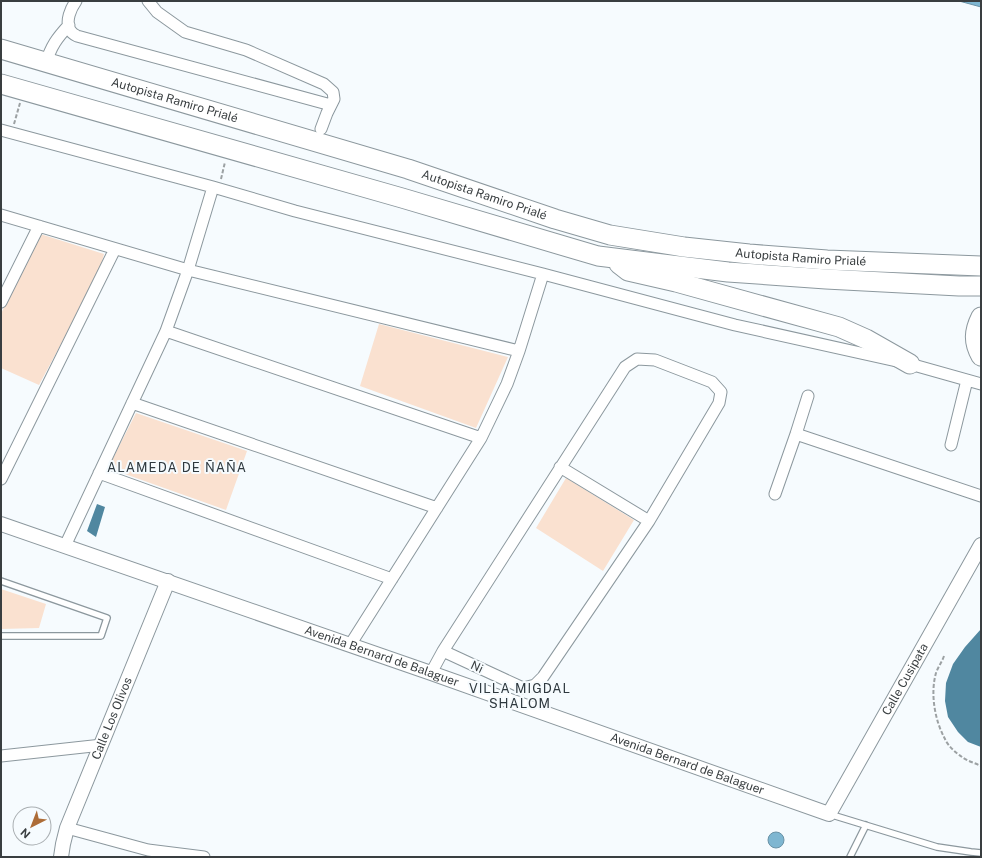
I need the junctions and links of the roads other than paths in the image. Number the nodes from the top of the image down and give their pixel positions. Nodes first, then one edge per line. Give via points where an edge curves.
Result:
1 (76, 1) edge
2 (148, 1) edge
3 (69, 25) junction
4 (1, 49) edge
5 (46, 62) junction
6 (1, 84) edge
7 (331, 105) junction
8 (321, 130) dead end
9 (6, 132) edge
10 (216, 187) junction
11 (1, 215) edge
12 (39, 226) junction
13 (115, 249) junction
14 (610, 257) junction
15 (981, 266) edge
16 (188, 270) junction
17 (543, 274) junction
18 (981, 286) edge
19 (1, 302) edge
20 (981, 317) edge
21 (166, 331) junction
22 (519, 352) junction
23 (981, 356) edge
24 (910, 364) junction
25 (968, 380) junction
26 (981, 384) edge
27 (808, 396) dead end
28 (132, 403) junction
29 (796, 434) junction
30 (481, 438) junction
31 (951, 445) dead end
32 (560, 467) junction
33 (99, 474) junction
34 (1, 479) edge
35 (775, 494) dead end
36 (981, 496) edge
37 (437, 508) junction
38 (649, 521) junction
39 (1, 525) edge
40 (981, 545) edge
41 (65, 546) junction
42 (392, 579) junction
43 (1, 581) edge
44 (168, 582) junction
45 (1, 636) edge
46 (350, 645) junction
47 (443, 651) junction
48 (431, 673) junction
49 (102, 745) junction
50 (1, 756) edge
51 (829, 814) junction
52 (866, 825) junction
53 (67, 828) junction
54 (981, 853) edge
55 (61, 857) edge
56 (204, 857) edge
57 (850, 857) edge

1 - 3 street via 72,7
2 - 7 street via 158,12 185,32 246,50 324,84 333,92 334,99
3 - 5 street via 55,40
3 - 7 street via 70,30 77,36
4 - 5 highway, Autopista Ramiro Prialé
5 - 15 highway, Autopista Ramiro Prialé via 408,169 555,219 610,234 684,247 749,254
6 - 14 highway, Autopista Ramiro Prialé via 598,256
7 - 8 street
9 - 10 street
10 - 16 street
10 - 17 street via 295,211
11 - 12 street
12 - 13 street
12 - 19 street
13 - 16 street
13 - 34 street
14 - 18 highway, Autopista Ramiro Prialé via 728,272
14 - 24 highway via 628,271 839,327
16 - 21 street
16 - 22 street
17 - 22 street
17 - 24 street via 735,325
20 - 23 highway via 976,327 975,338
21 - 28 street
21 - 30 street
22 - 30 street
24 - 25 street
25 - 26 street
25 - 31 street
27 - 29 street
28 - 33 street
28 - 37 street
29 - 35 street
29 - 36 street
30 - 37 street
32 - 38 street
32 - 38 street via 625,367 637,359 655,360 712,382 721,392 719,403
32 - 47 street
33 - 41 street
33 - 42 street
37 - 42 street
38 - 47 street, Ni via 543,677 534,685 522,688
39 - 41 street, Avenida Bernard de Balaguer
40 - 51 street, Calle Cusipata
41 - 44 street, Avenida Bernard de Balaguer
42 - 46 street
43 - 45 lane via 107,618 101,636
44 - 46 street, Avenida Bernard de Balaguer
44 - 49 street, Calle Los Olivos
46 - 48 street, Avenida Bernard de Balaguer
47 - 48 street
48 - 51 street, Avenida Bernard de Balaguer
49 - 50 street
49 - 53 street, Calle Los Olivos
51 - 52 lane
52 - 54 lane via 937,847
52 - 57 lane
53 - 55 street, Calle Los Olivos
53 - 56 street via 148,850

